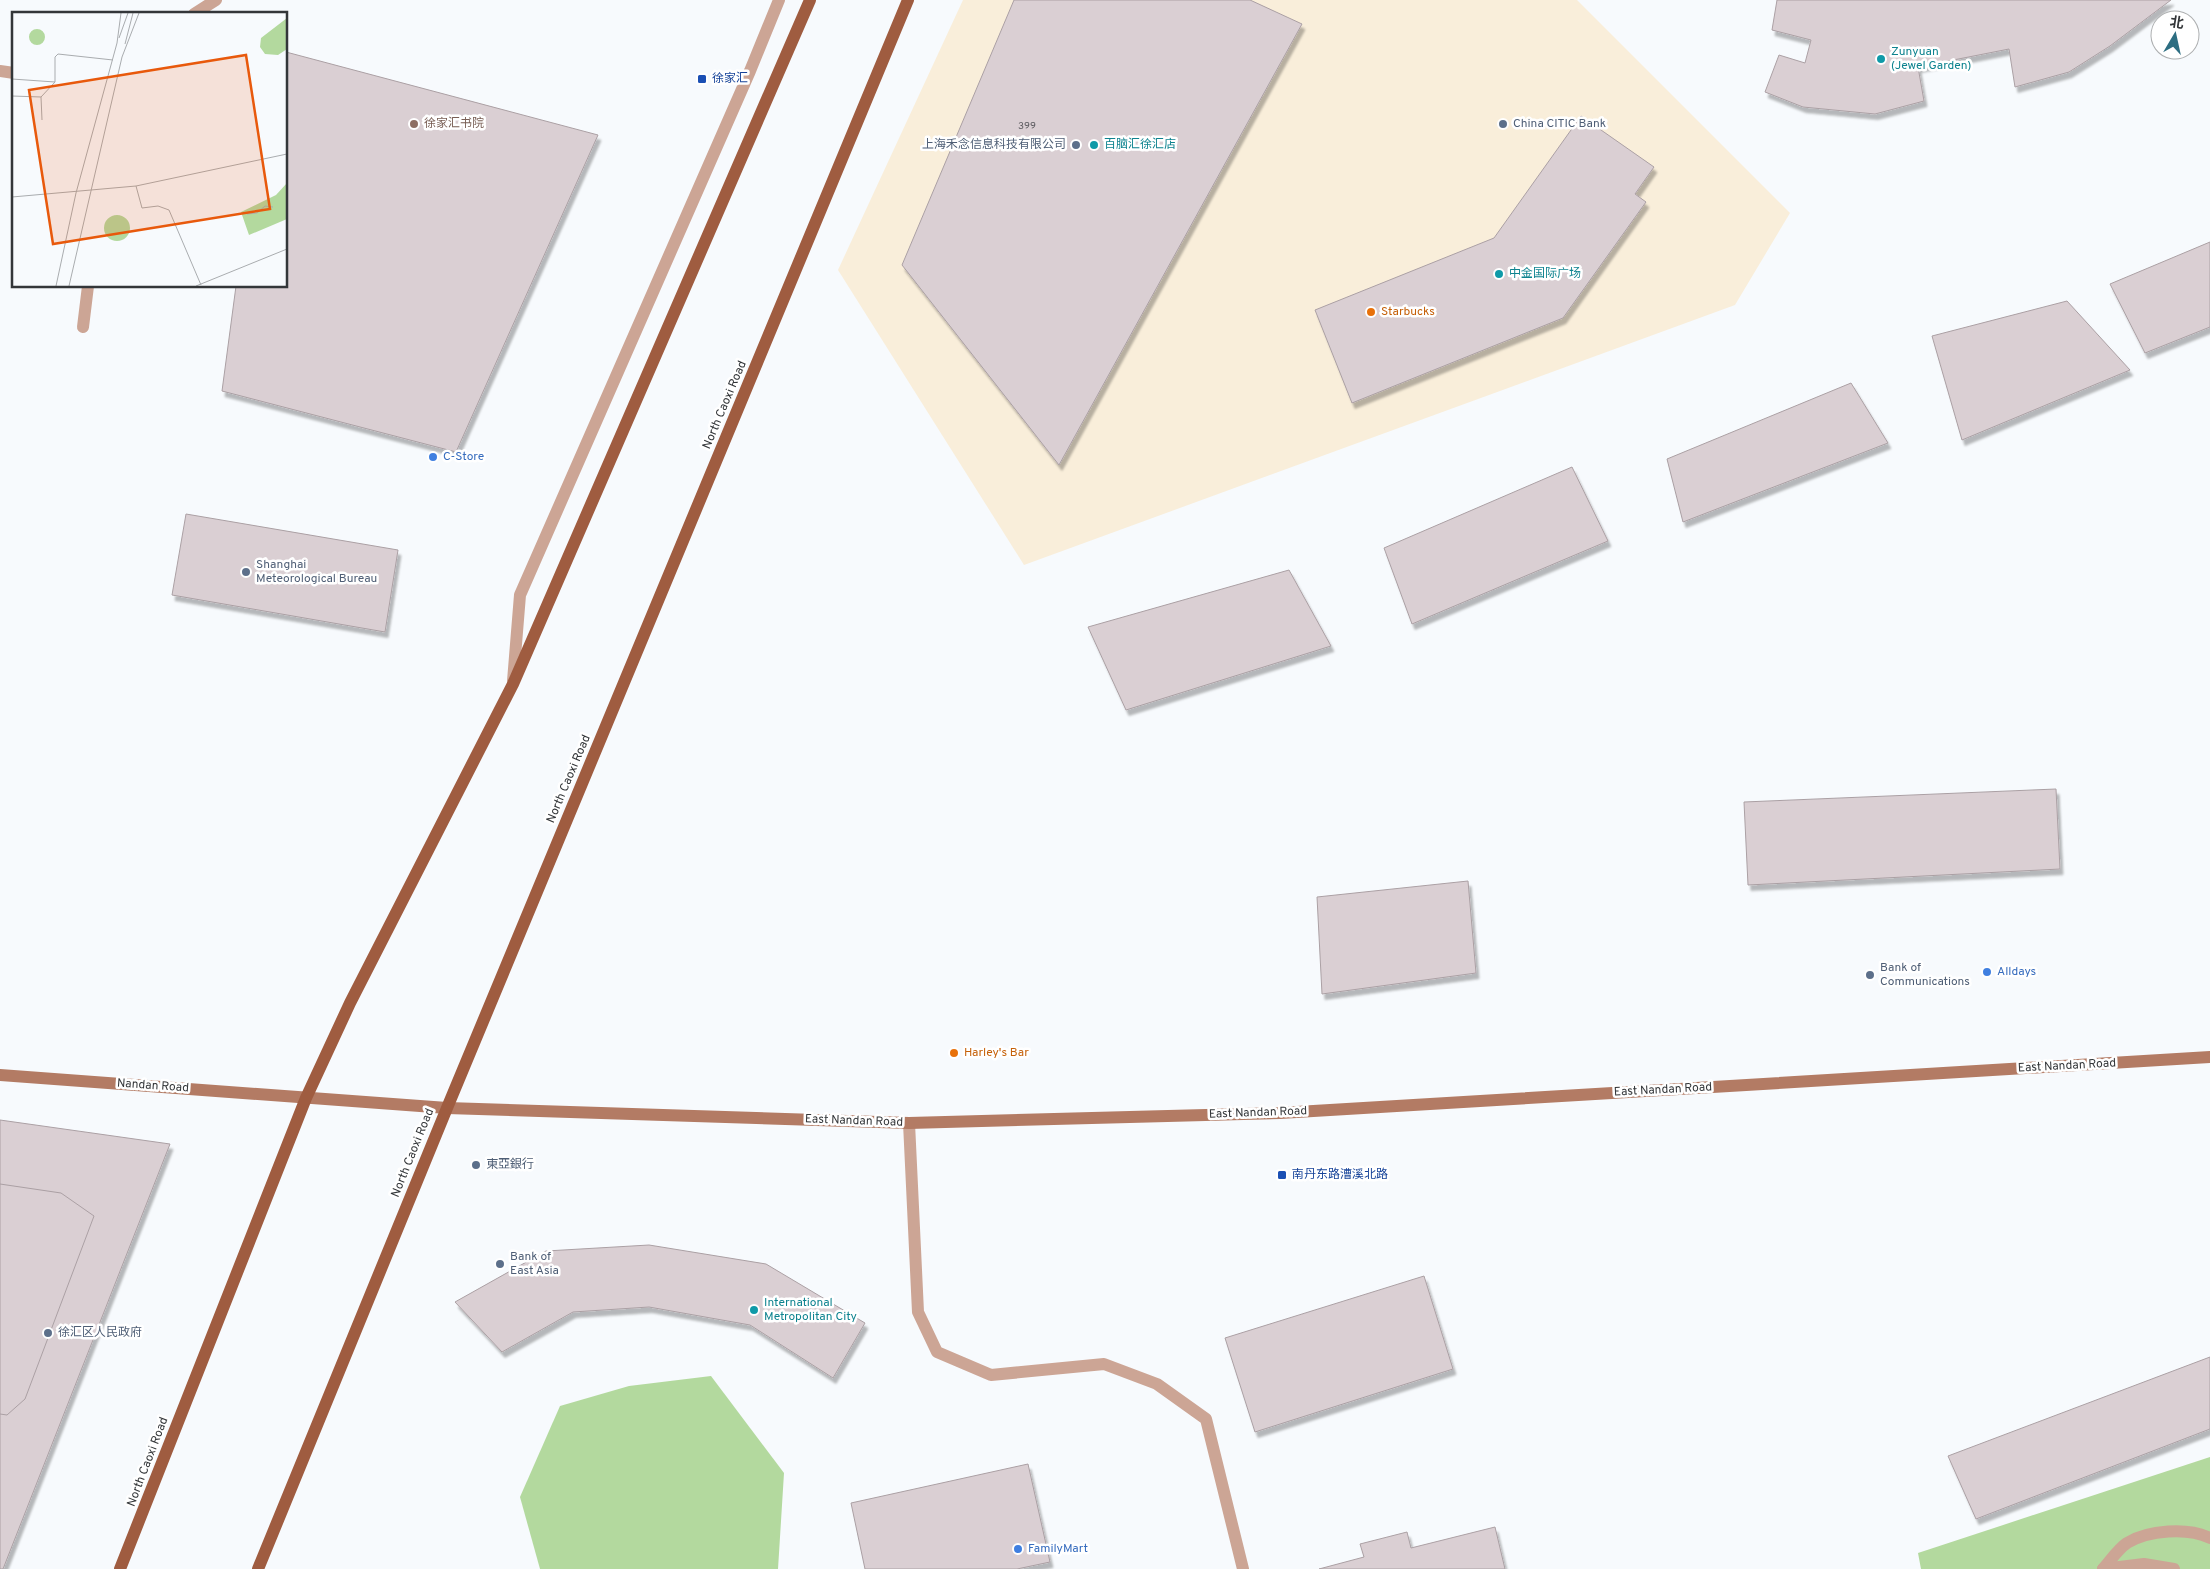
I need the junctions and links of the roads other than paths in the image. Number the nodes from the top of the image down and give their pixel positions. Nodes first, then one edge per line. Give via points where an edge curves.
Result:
1 (216, 0) edge
2 (779, 0) edge
3 (810, 0) edge
4 (908, 0) edge
5 (197, 12) edge
6 (88, 288) edge
7 (83, 327) dead end
8 (513, 684) junction
9 (2210, 1057) edge
10 (0, 1074) edge
11 (306, 1098) junction
12 (446, 1108) junction
13 (909, 1123) junction
14 (2210, 1538) edge
15 (120, 1569) edge
16 (258, 1569) edge
17 (1243, 1569) edge
18 (2103, 1569) edge
19 (2174, 1569) edge

1 - 5 street
2 - 8 street, North Caoxi Road via 520,595
3 - 8 main road, North Caoxi Road
4 - 12 main road, North Caoxi Road
6 - 7 street
8 - 11 main road, North Caoxi Road via 350,1003
9 - 13 main road, East Nandan Road via 1290,1112
10 - 11 main road, Nandan Road
11 - 12 main road, East Nandan Road
11 - 15 main road, North Caoxi Road
12 - 13 main road, East Nandan Road
12 - 16 main road, North Caoxi Road
13 - 17 street via 918,1312 936,1352 991,1375 1104,1364 1157,1384 1206,1419
14 - 18 street via 2200,1533 2161,1531 2127,1544
18 - 19 street via 2144,1564

